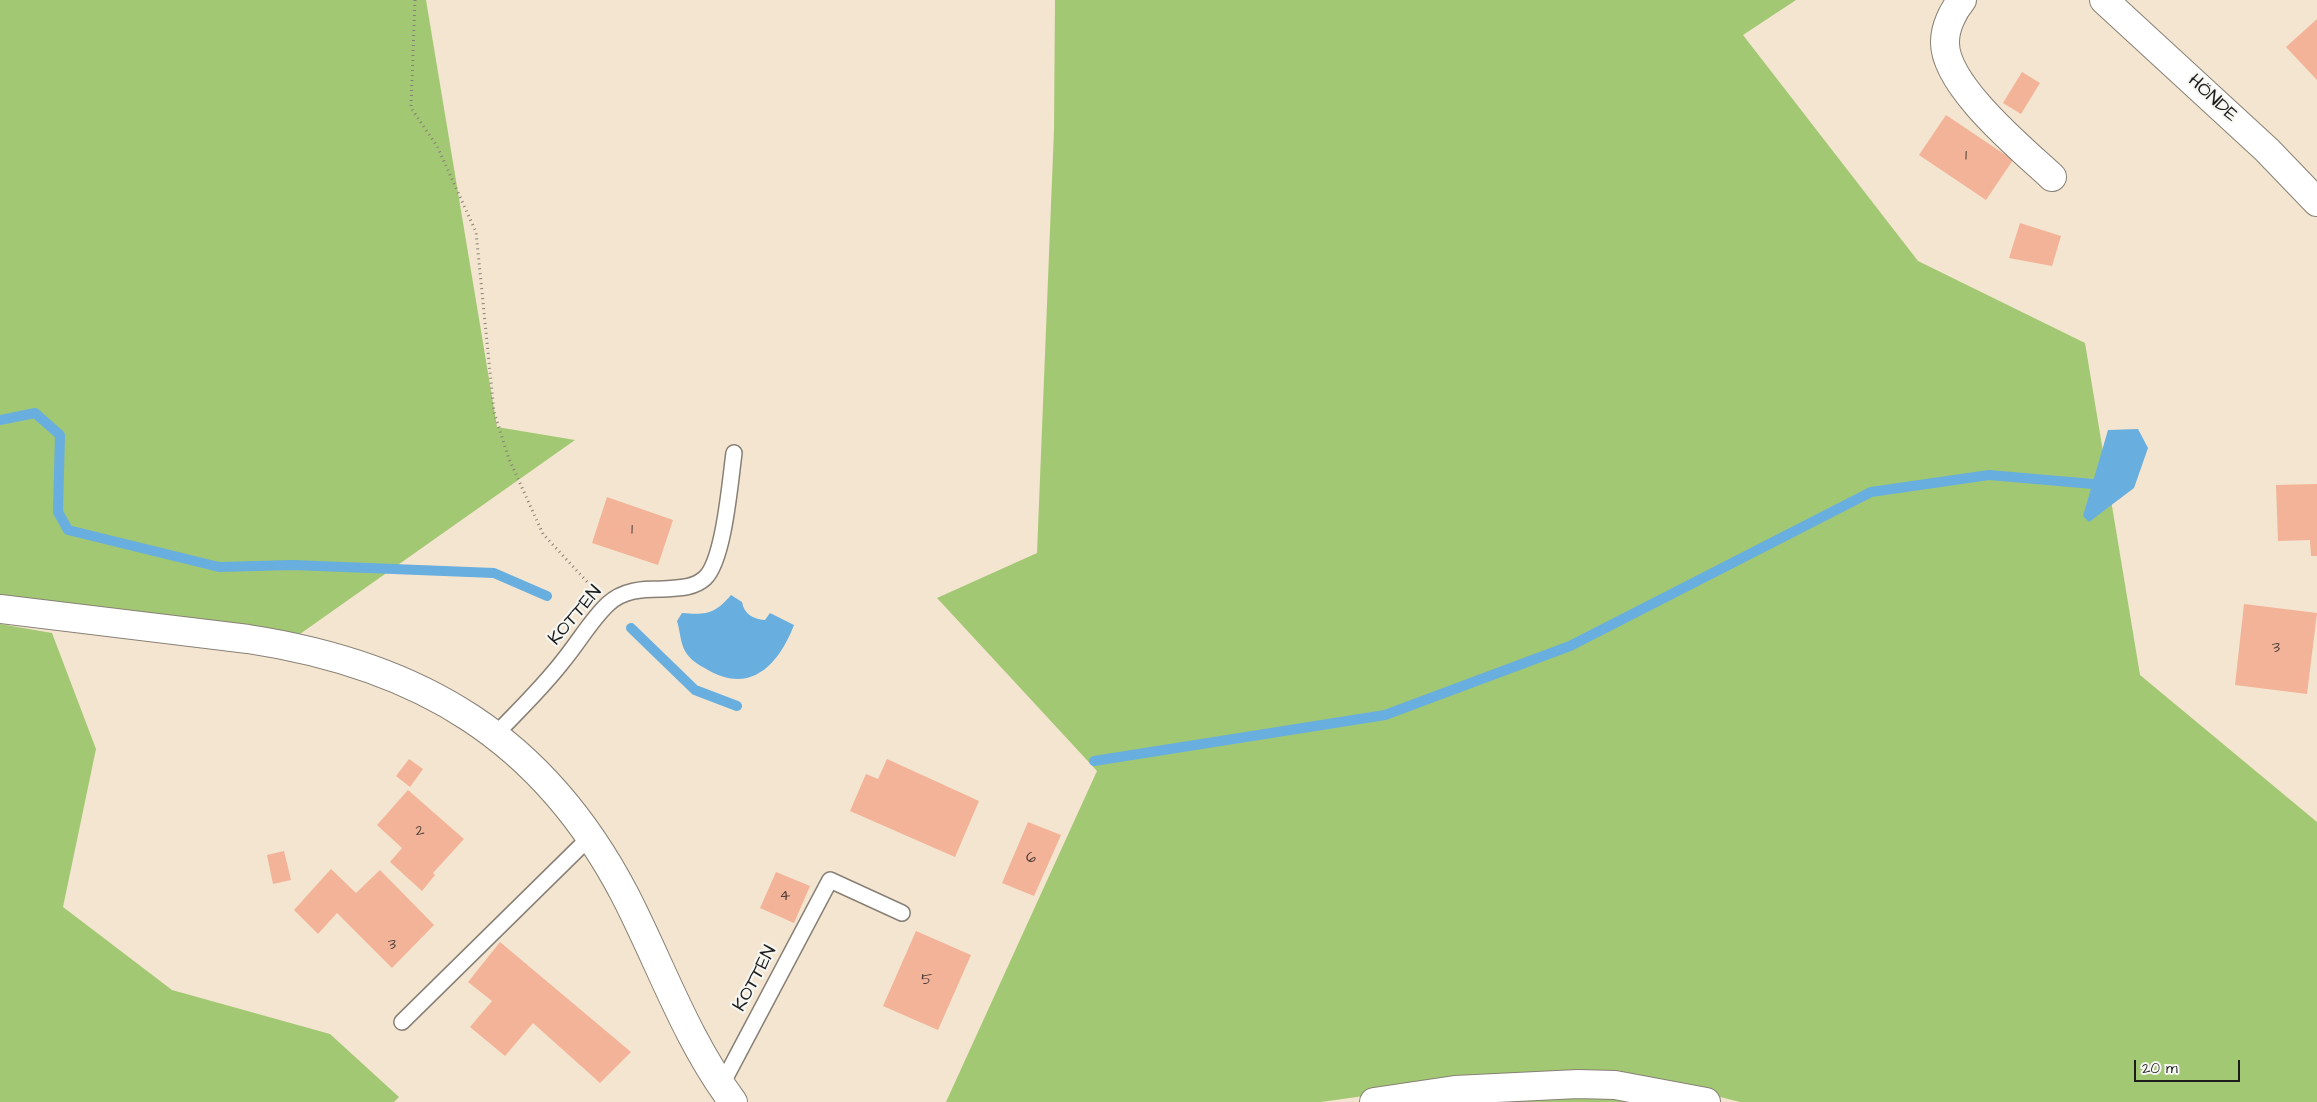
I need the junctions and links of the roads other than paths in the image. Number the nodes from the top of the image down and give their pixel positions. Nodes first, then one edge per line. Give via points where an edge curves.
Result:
1 (1962, 0) edge
2 (2104, 0) edge
3 (2052, 177) dead end
4 (2317, 202) edge
5 (734, 453) dead end
6 (0, 609) edge
7 (496, 734) junction
8 (590, 837) junction
9 (902, 913) dead end
10 (402, 1022) dead end
11 (728, 1094) edge
12 (1374, 1102) edge
13 (1706, 1102) edge

1 - 3 street via 1953,11 1944,42 1955,76 1986,115
2 - 4 street, HÖNDE via 2267,150
5 - 7 lane, KOTTEN via 718,553 704,579 678,588 621,594 608,604 551,676
6 - 7 street via 248,639 334,656 384,672 414,686
7 - 8 street via 552,788
8 - 10 lane
8 - 11 street via 624,894 687,1029
9 - 11 lane, KOTTEN via 830,880
12 - 13 street via 1455,1090 1578,1084 1614,1085

